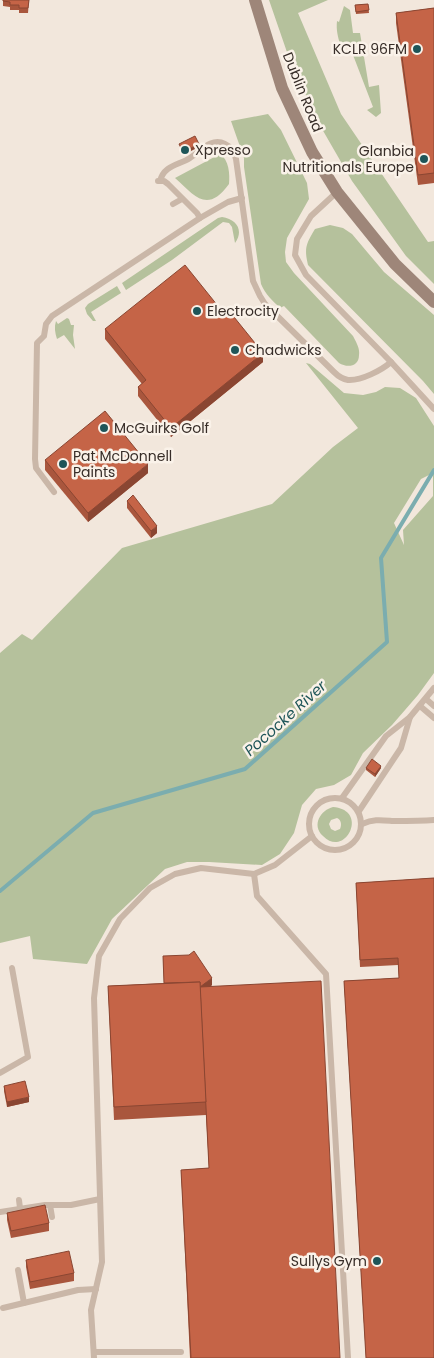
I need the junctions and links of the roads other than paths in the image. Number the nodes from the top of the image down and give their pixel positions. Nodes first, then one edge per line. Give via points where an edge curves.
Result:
1 (255, 0) edge
2 (338, 192) junction
3 (182, 198) junction
4 (242, 198) junction
5 (173, 204) dead end
6 (200, 218) junction
7 (434, 302) edge
8 (391, 362) junction
9 (434, 410) edge
10 (54, 492) dead end
11 (434, 688) edge
12 (426, 699) junction
13 (420, 706) junction
14 (434, 706) edge
15 (410, 717) junction
16 (434, 718) edge
17 (342, 798) junction
18 (359, 811) junction
19 (434, 820) edge
20 (362, 824) junction
21 (312, 836) junction
22 (254, 874) junction
23 (12, 968) dead end
24 (0, 1073) edge
25 (100, 1199) junction
26 (18, 1200) dead end
27 (50, 1205) junction
28 (20, 1208) junction
29 (0, 1212) edge
30 (52, 1217) dead end
31 (18, 1270) dead end
32 (96, 1289) junction
33 (24, 1303) junction
34 (4, 1308) dead end
35 (181, 1352) dead end
36 (94, 1355) edge
37 (348, 1358) edge

1 - 2 main road, Dublin Road via 282,88 312,152
2 - 7 main road, Dublin Road via 395,264
2 - 8 lane via 311,216 297,239 295,256 306,275
3 - 4 lane via 164,181 159,181 162,174 213,142 221,142 234,152
3 - 5 lane
3 - 6 lane
4 - 6 lane
4 - 8 lane via 253,281 266,304 341,378 352,380 368,375
6 - 10 lane via 47,321 44,336 37,343 35,459 36,468
8 - 9 lane
11 - 12 lane
12 - 13 lane
12 - 14 lane
13 - 15 lane
13 - 16 lane
15 - 17 lane via 386,736
15 - 18 lane via 401,748
17 - 18 lane
17 - 21 lane via 325,800 312,811 309,827
18 - 20 lane
19 - 20 lane via 378,819
20 - 21 lane via 356,840 341,849 324,848
21 - 22 lane via 275,865
22 - 25 lane via 201,868 175,874 150,888 120,919 99,956 94,998
22 - 37 lane via 257,896 326,974
23 - 24 lane via 28,1057
25 - 27 lane via 71,1205
25 - 32 lane via 102,1262
26 - 28 lane
27 - 28 lane
27 - 30 lane
28 - 29 lane
31 - 33 lane
32 - 33 lane
32 - 36 lane via 91,1310
33 - 34 lane
35 - 36 lane

